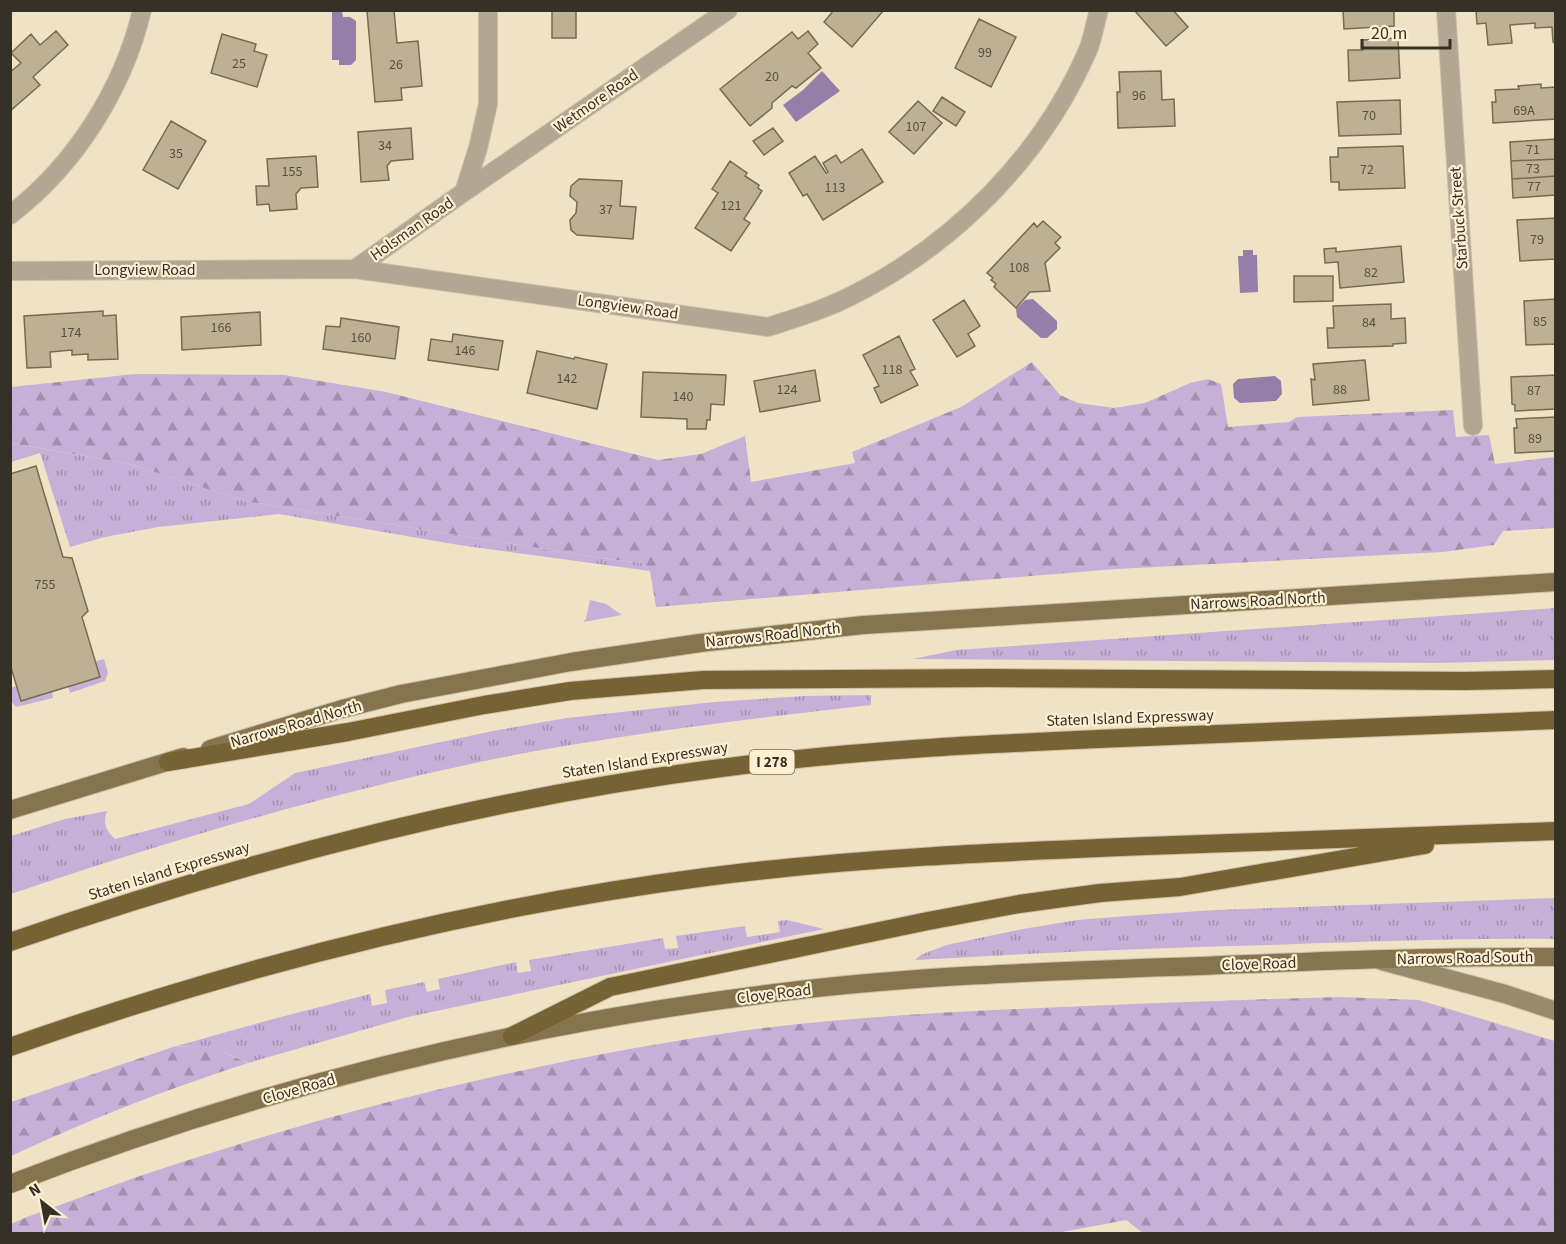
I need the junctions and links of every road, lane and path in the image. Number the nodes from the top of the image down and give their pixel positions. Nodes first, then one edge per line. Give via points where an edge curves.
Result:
1 (142, 10) edge
2 (488, 10) edge
3 (728, 10) edge
4 (1099, 10) edge
5 (1446, 10) edge
6 (464, 192) junction
7 (10, 215) edge
8 (355, 268) junction
9 (10, 271) edge
10 (1473, 426) dead end
11 (1556, 582) edge
12 (1556, 679) edge
13 (1556, 720) edge
14 (168, 762) junction
15 (10, 810) edge
16 (1556, 831) edge
17 (1496, 833) junction
18 (10, 942) edge
19 (1556, 957) edge
20 (1374, 959) junction
21 (1556, 1011) edge
22 (512, 1036) junction
23 (10, 1047) edge
24 (10, 1184) edge

1 - 7 street via 118,80 94,123 65,163
2 - 6 street, Holsman Road via 488,104
3 - 6 street, Wetmore Road
4 - 8 street, Longview Road via 1089,48 1062,101 1027,154 989,196 947,235 901,268 852,296 801,316 768,327
5 - 10 street, Starbuck Street
6 - 8 street, Holsman Road
8 - 9 street, Longview Road
11 - 14 main road, Narrows Road North via 863,625 700,643 401,694
12 - 14 highway via 703,680 570,691
13 - 18 highway, Staten Island Expressway / I 278 via 921,748 674,774 494,805 357,837 160,892
14 - 15 main road, Narrows Road North
16 - 17 highway
17 - 22 highway via 1180,887 1050,900 928,921 610,987
17 - 23 highway via 967,854 843,862 683,880 493,912 321,951 162,995
19 - 20 main road, Narrows Road South
20 - 21 main road, Clove Road
20 - 22 main road, Clove Road via 1002,974 840,986 680,1006
22 - 24 main road, Clove Road via 362,1072 206,1116

